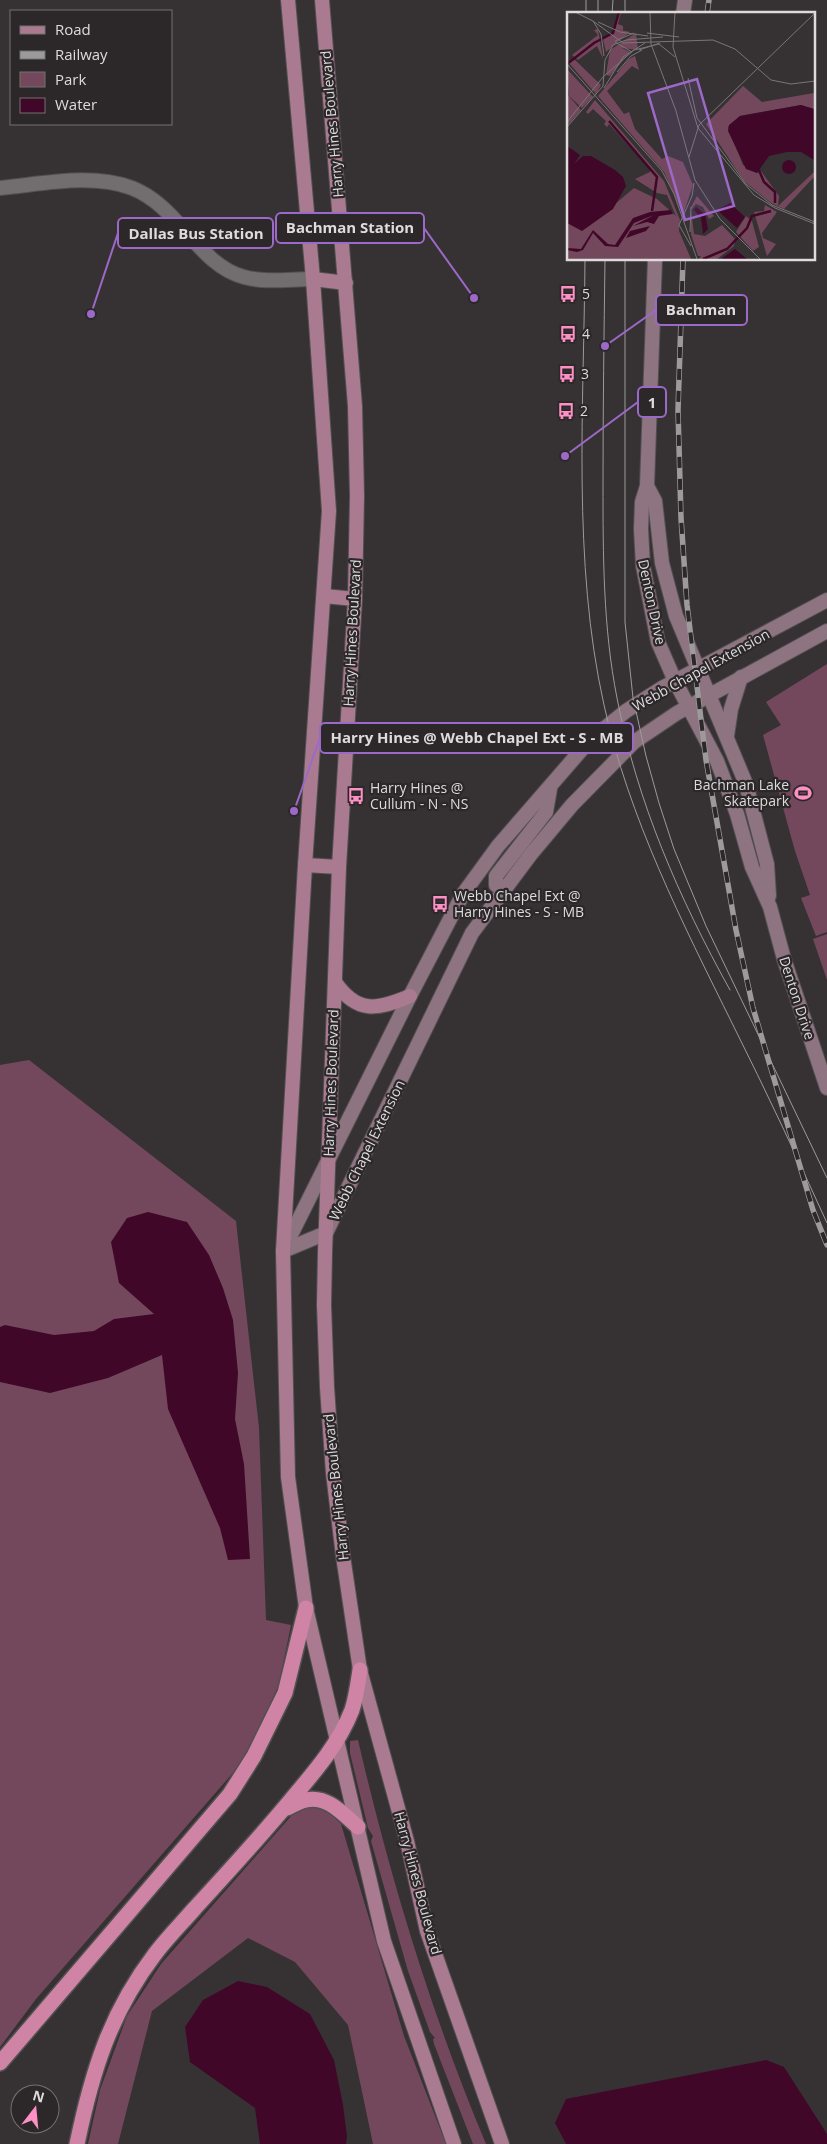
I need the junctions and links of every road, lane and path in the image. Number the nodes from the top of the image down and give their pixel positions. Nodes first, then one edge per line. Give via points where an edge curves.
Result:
1 (288, 0) edge
2 (322, 0) edge
3 (0, 188) edge
4 (655, 260) edge
5 (312, 279) junction
6 (346, 283) junction
7 (646, 486) junction
8 (324, 596) junction
9 (355, 599) junction
10 (827, 600) edge
11 (827, 631) edge
12 (698, 670) junction
13 (741, 677) junction
14 (675, 681) junction
15 (709, 696) junction
16 (688, 707) junction
17 (727, 737) junction
18 (550, 788) junction
19 (305, 865) junction
20 (339, 868) junction
21 (504, 890) junction
22 (770, 907) junction
23 (335, 982) junction
24 (410, 996) junction
25 (827, 1088) edge
26 (329, 1162) junction
27 (326, 1233) junction
28 (283, 1250) junction
29 (306, 1608) junction
30 (360, 1670) junction
31 (337, 1741) junction
32 (284, 1809) junction
33 (358, 1827) junction
34 (0, 2063) edge
35 (77, 2144) edge
36 (454, 2144) edge
37 (502, 2144) edge

1 - 5 main road
2 - 6 main road, Harry Hines Boulevard
3 - 5 street via 94,181 131,188 165,207 204,251 228,271 261,280
4 - 7 main road, Denton Drive
5 - 6 main road
5 - 8 main road via 329,494
6 - 9 main road, Harry Hines Boulevard via 355,406
7 - 12 main road, Denton Drive via 655,501 657,535 668,589
7 - 14 main road, Denton Drive via 642,502 643,566 658,642
8 - 9 main road
8 - 19 main road
9 - 20 main road, Harry Hines Boulevard
10 - 12 main road, Webb Chapel Extension
11 - 13 main road, Webb Chapel Extension
12 - 14 main road, Webb Chapel Extension
12 - 15 main road, Denton Drive
13 - 15 main road, Webb Chapel Extension
13 - 17 main road
14 - 16 main road, Denton Drive
14 - 18 main road, Webb Chapel Extension via 638,703 590,740
15 - 16 main road, Webb Chapel Extension
15 - 17 main road, Denton Drive
16 - 21 main road, Webb Chapel Extension via 654,727 613,762 530,854
16 - 22 main road, Denton Drive via 717,761 752,867
17 - 22 main road, Denton Drive via 746,784 767,864
18 - 21 main road via 546,812 496,876 496,885
18 - 24 main road, Webb Chapel Extension via 498,846 463,894
19 - 20 main road
19 - 28 main road
20 - 23 main road, Harry Hines Boulevard
21 - 27 main road, Webb Chapel Extension via 472,934
22 - 25 main road, Denton Drive
23 - 24 main road via 344,995 372,1008
23 - 26 main road, Harry Hines Boulevard
24 - 26 main road, Webb Chapel Extension
26 - 27 main road, Harry Hines Boulevard
26 - 28 main road, Webb Chapel Extension
27 - 28 main road, Webb Chapel Extension
27 - 30 main road, Harry Hines Boulevard via 324,1314 327,1387 343,1556
28 - 29 main road via 288,1477
29 - 31 main road
29 - 34 highway via 285,1694 254,1756 230,1794
30 - 31 highway via 352,1709
30 - 37 main road, Harry Hines Boulevard via 407,1841 427,1931
31 - 32 highway
31 - 33 main road
32 - 33 highway via 306,1800 322,1800
32 - 35 highway via 156,1953 134,1984 98,2057
33 - 36 main road via 384,1941

